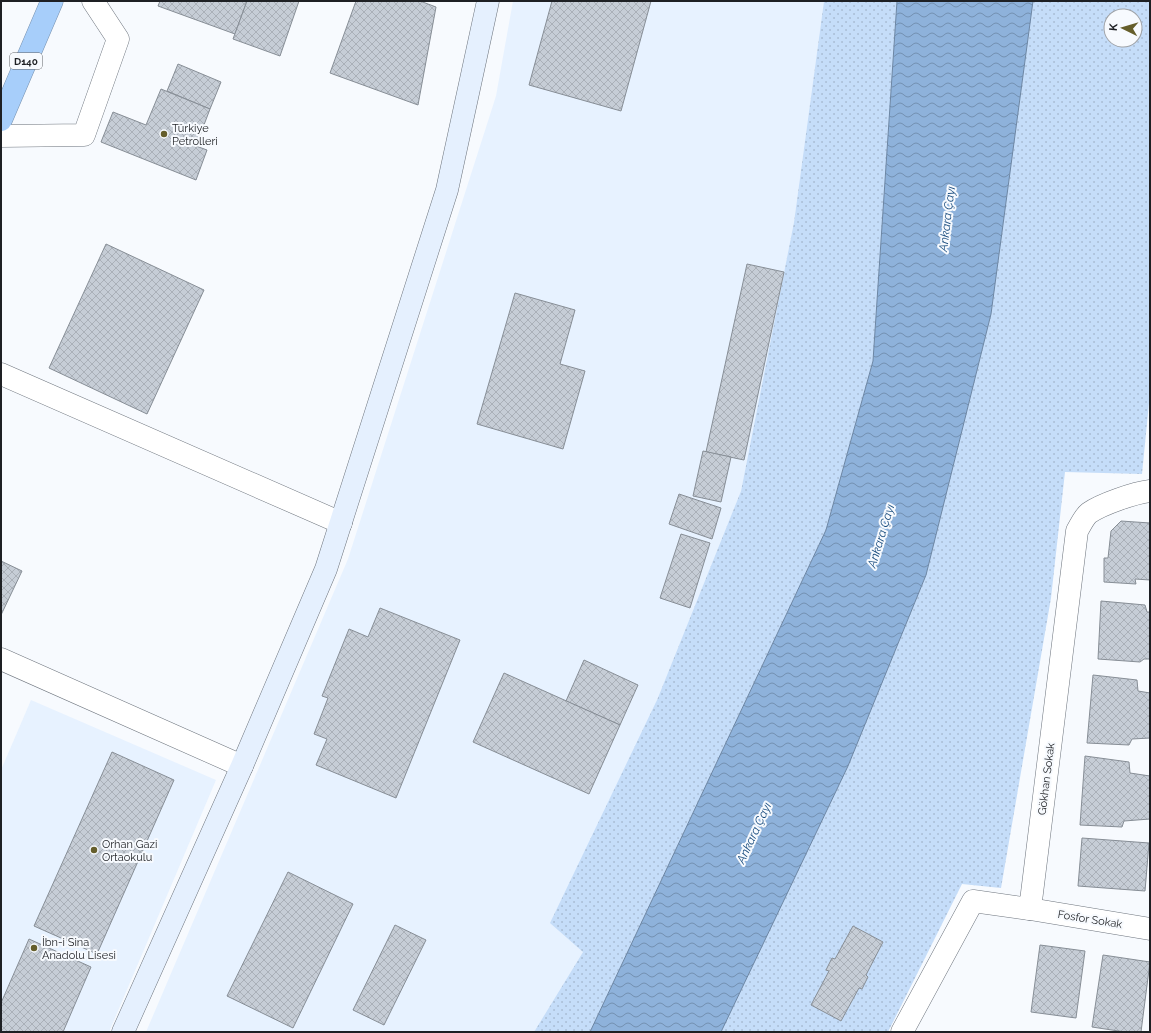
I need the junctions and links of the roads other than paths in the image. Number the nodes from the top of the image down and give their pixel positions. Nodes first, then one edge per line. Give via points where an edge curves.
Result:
1 (52, 1) edge
2 (93, 1) edge
3 (488, 1) edge
4 (1, 120) edge
5 (1, 136) edge
6 (1, 374) edge
7 (1150, 491) edge
8 (341, 523) junction
9 (1, 659) edge
10 (242, 766) junction
11 (1030, 909) junction
12 (1150, 929) edge
13 (123, 1032) edge
14 (902, 1032) edge

1 - 4 highway, D140
2 - 5 street via 118,39 84,135
3 - 8 street via 447,190
6 - 8 street
7 - 11 street, Gökhan Sokak via 1140,492 1087,514 1077,531
8 - 10 street via 326,569
9 - 10 street
10 - 13 street
11 - 12 street, Fosfor Sokak
11 - 14 street via 973,901

